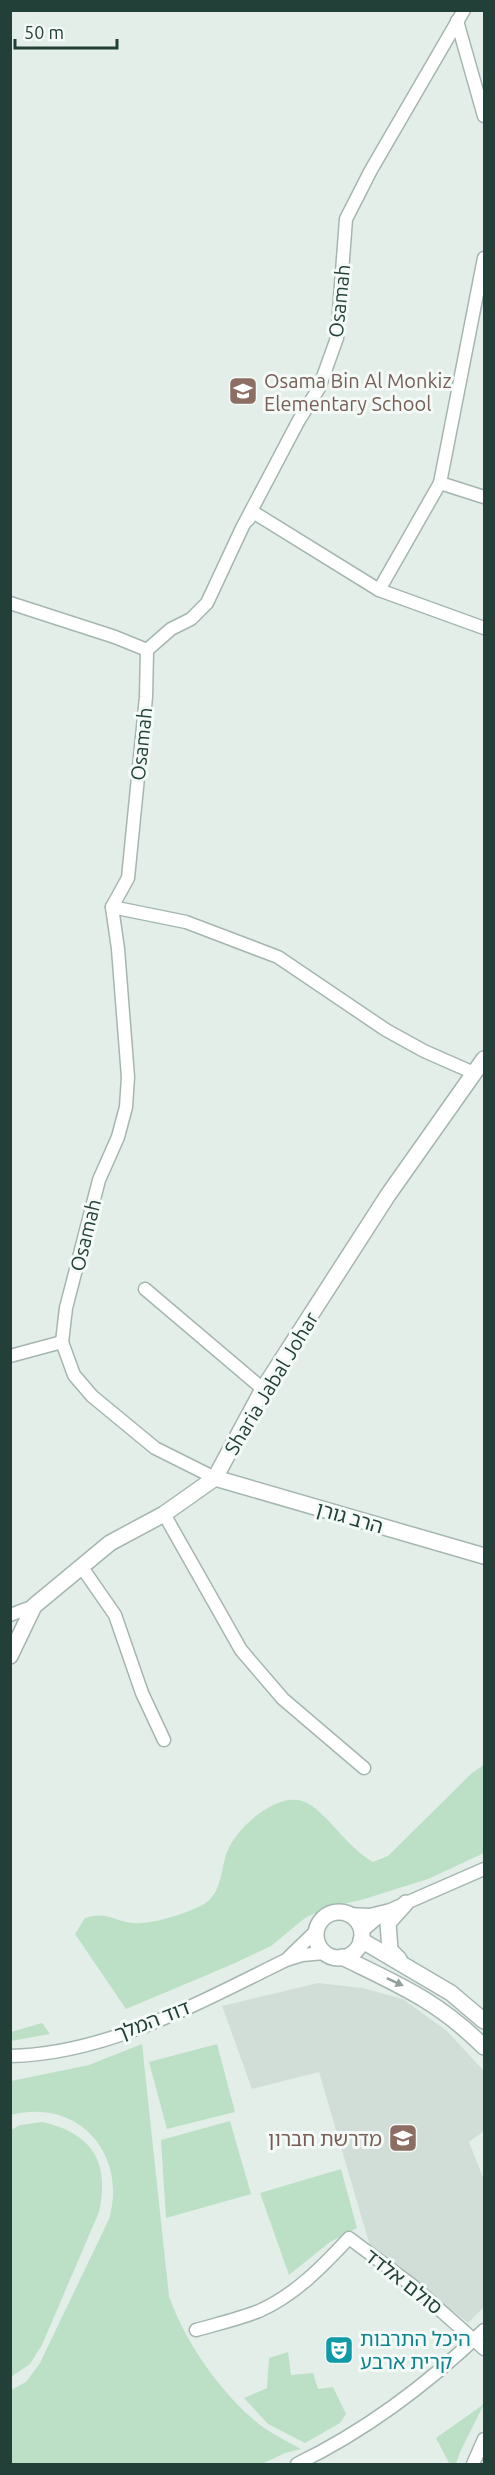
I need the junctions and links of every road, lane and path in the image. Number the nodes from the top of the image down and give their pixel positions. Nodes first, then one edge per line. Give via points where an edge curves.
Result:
1 (461, 16) edge
2 (484, 116) edge
3 (484, 258) edge
4 (440, 483) junction
5 (484, 497) edge
6 (242, 528) junction
7 (380, 590) junction
8 (10, 603) edge
9 (484, 628) edge
10 (147, 650) junction
11 (112, 907) junction
12 (482, 1064) edge
13 (145, 1289) dead end
14 (62, 1342) junction
15 (10, 1356) edge
16 (263, 1389) junction
17 (215, 1478) junction
18 (164, 1514) junction
19 (484, 1556) edge
20 (81, 1566) junction
21 (34, 1606) junction
22 (10, 1615) edge
23 (10, 1656) edge
24 (164, 1740) dead end
25 (364, 1768) dead end
26 (484, 1869) edge
27 (406, 1903) junction
28 (390, 1910) junction
29 (348, 1914) junction
30 (316, 1931) junction
31 (361, 1936) junction
32 (324, 1953) junction
33 (342, 1957) junction
34 (286, 1960) junction
35 (408, 1967) junction
36 (484, 2020) edge
37 (484, 2047) edge
38 (10, 2056) edge
39 (196, 2330) dead end
40 (484, 2330) edge
41 (474, 2339) junction
42 (484, 2349) edge
43 (484, 2439) edge
44 (297, 2464) edge
45 (473, 2464) edge

1 - 2 street
1 - 6 street, Osamah via 346,219 340,320 333,355
3 - 4 street
4 - 5 street
4 - 7 street
6 - 7 street via 253,512
6 - 10 street, Osamah via 207,603
7 - 9 street
8 - 10 street
10 - 11 street, Osamah via 128,878
11 - 12 street via 186,922 278,957 424,1051
11 - 14 street, Osamah via 128,1092 123,1122 99,1180 66,1308
12 - 16 street, Sharia Jabal Johar via 388,1195
13 - 16 street
14 - 15 street
14 - 17 street, Osamah via 74,1375 92,1396 155,1448
16 - 17 street, Sharia Jabal Johar
17 - 18 street, Sharia Jabal Johar
17 - 19 street, הרב גורן
18 - 20 street, Sharia Jabal Johar via 110,1543
18 - 25 street via 241,1650 283,1699
20 - 21 street, Sharia Jabal Johar
20 - 24 street via 115,1615 142,1693
21 - 22 street
21 - 23 street, Sharia Jabal Johar
26 - 27 street
27 - 28 street
27 - 35 street via 388,1923 388,1934 390,1950
28 - 29 street via 370,1915
28 - 31 street
29 - 30 street via 328,1915
29 - 31 street via 357,1921
30 - 32 street
30 - 34 street, דוד המלך
31 - 33 street via 354,1952
31 - 35 street
32 - 33 street
32 - 34 street, דוד המלך
33 -> 37 street via 440,2008
34 - 38 street, דוד המלך via 139,2027 62,2051
35 - 36 street via 451,1992
39 - 41 street, סולם אלדד via 273,2304 316,2273 349,2238
40 - 41 street
41 - 42 street, סולם אלדד
41 - 44 street via 404,2400 326,2451
43 - 45 street

